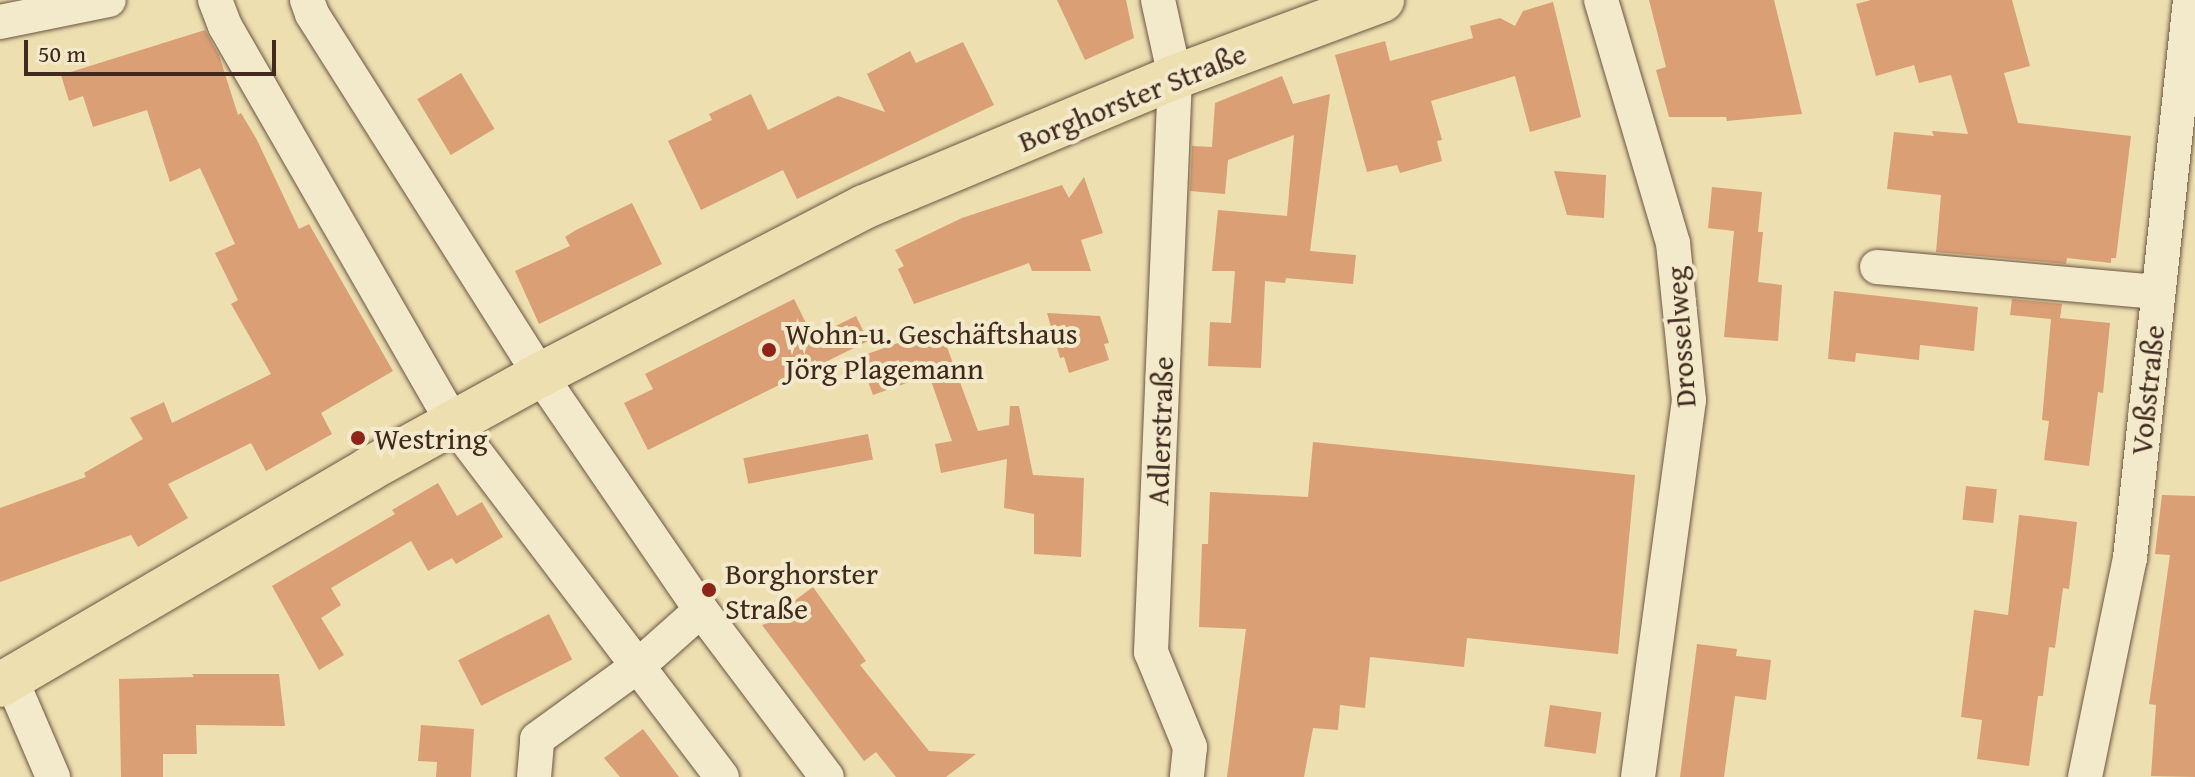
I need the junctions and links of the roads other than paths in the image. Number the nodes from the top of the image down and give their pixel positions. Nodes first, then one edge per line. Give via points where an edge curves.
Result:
1 (109, 0) edge
2 (215, 0) edge
3 (307, 0) edge
4 (1158, 0) edge
5 (1382, 0) edge
6 (1601, 0) edge
7 (2191, 16) edge
8 (0, 22) edge
9 (1175, 77) junction
10 (1877, 267) dead end
11 (2157, 292) junction
12 (540, 375) junction
13 (454, 424) junction
14 (701, 610) junction
15 (638, 666) junction
16 (5, 682) edge
17 (53, 777) edge
18 (534, 777) edge
19 (722, 777) edge
20 (827, 777) edge
21 (1187, 777) edge
22 (1638, 777) edge
23 (2085, 777) edge

1 - 8 street
2 - 13 street via 225,26
3 - 12 street
4 - 9 street, Adlerstraße
5 - 9 main road, Borghorster Straße
6 - 22 street, Drosselweg via 1673,243 1689,400
7 - 11 street, Voßstraße
9 - 12 main road, Borghorster Straße via 864,207
9 - 21 street, Adlerstraße via 1151,652 1190,747
10 - 11 street
11 - 23 street, Voßstraße via 2130,558
12 - 13 main road, Borghorster Straße
12 - 14 street
13 - 15 street
13 - 16 main road, Borghorster Straße
14 - 15 street
14 - 20 street
15 - 18 street via 537,739
15 - 19 street
16 - 17 street

